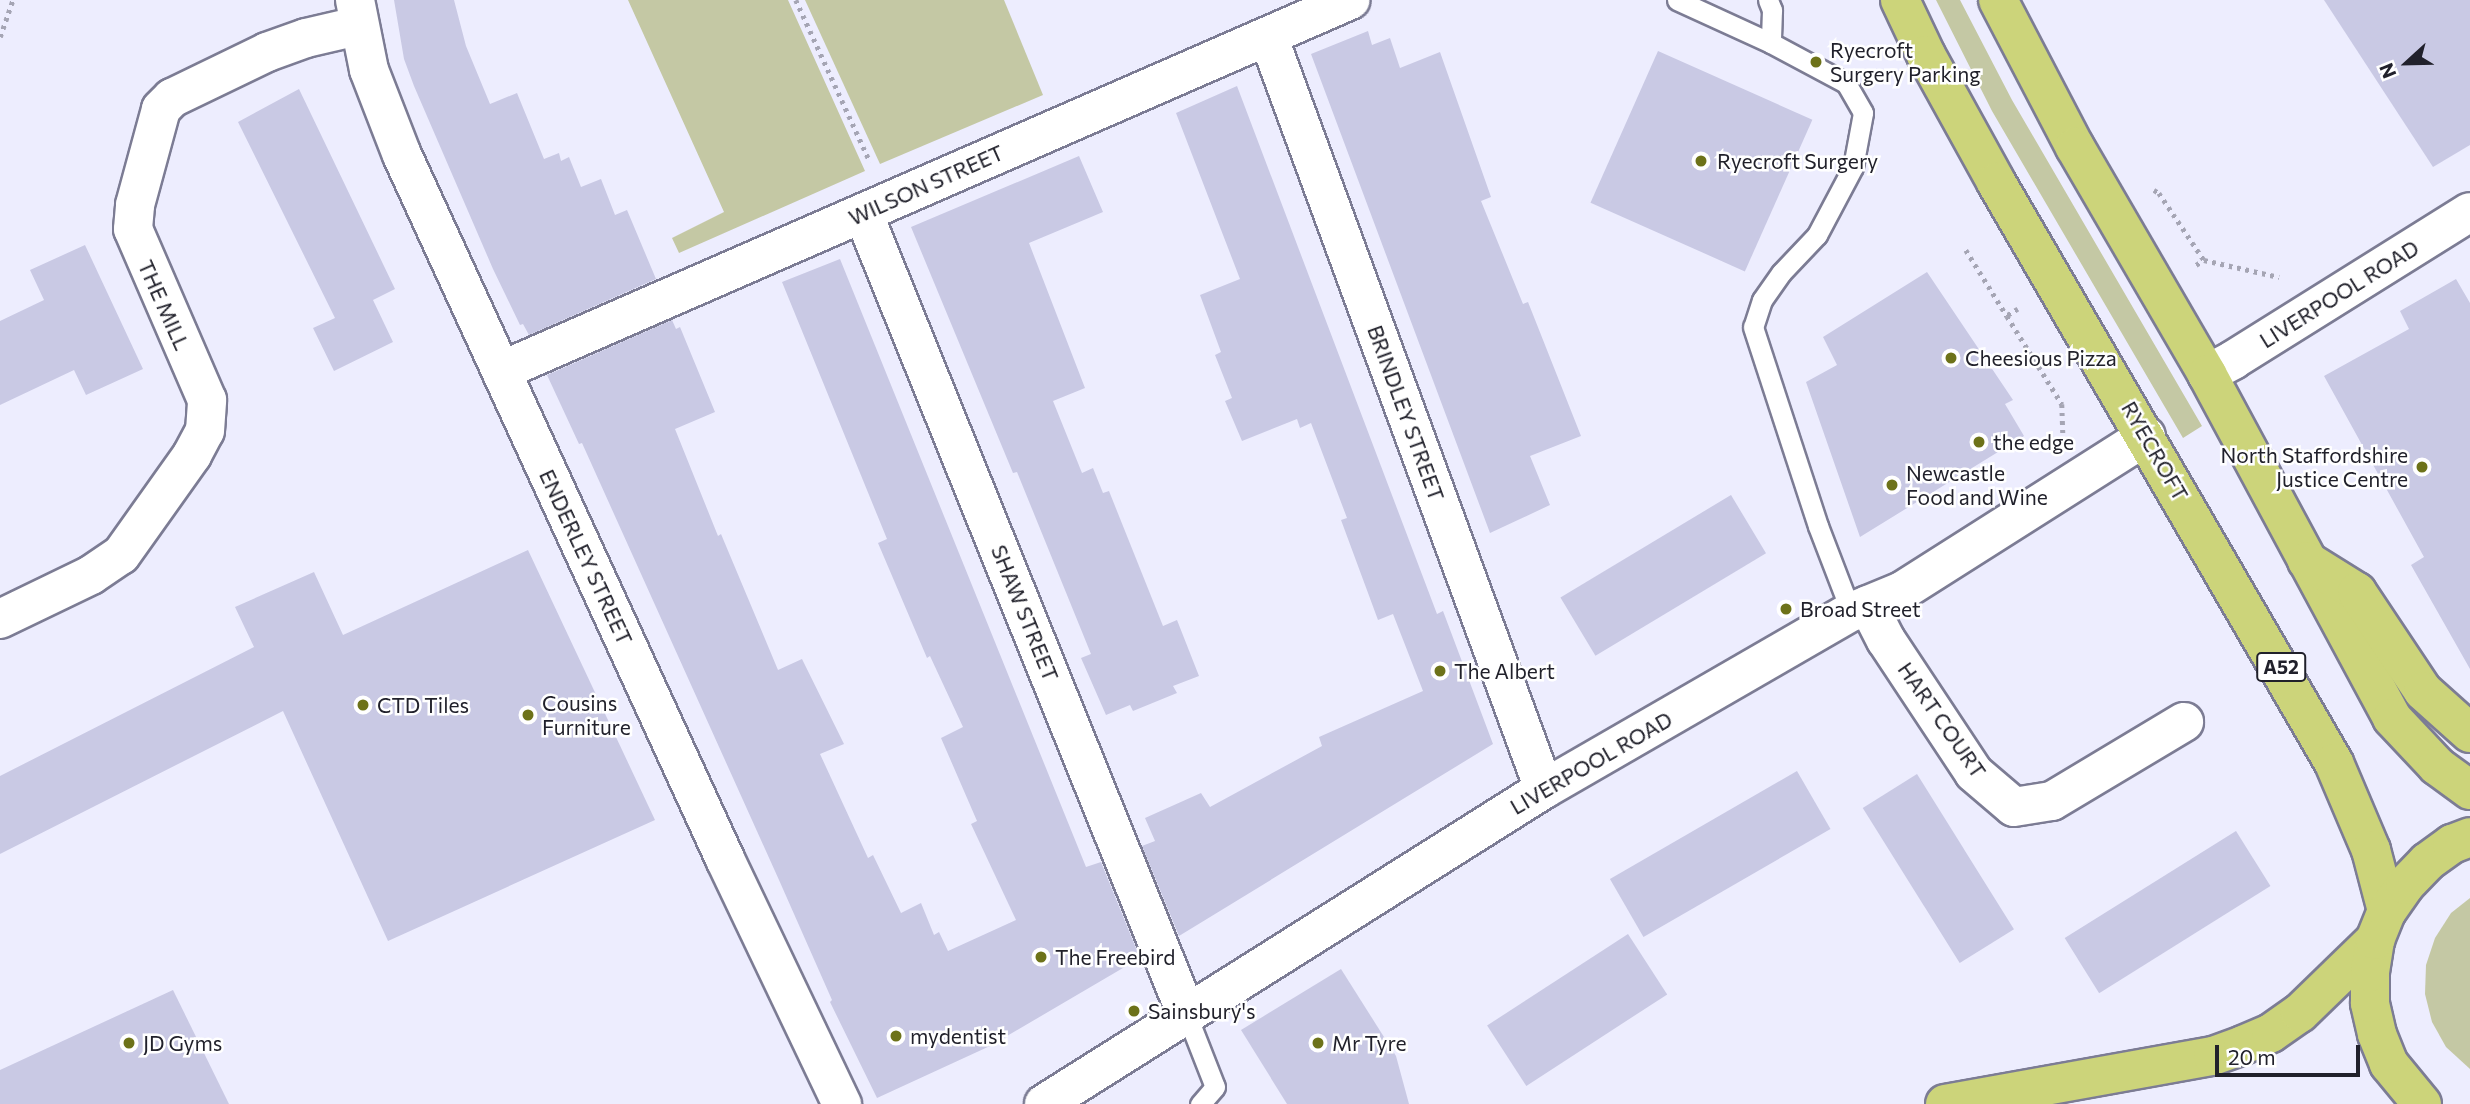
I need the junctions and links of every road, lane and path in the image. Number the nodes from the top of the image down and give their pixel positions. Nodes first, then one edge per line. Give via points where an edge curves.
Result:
1 (13, 0) edge
2 (796, 0) edge
3 (1350, 0) edge
4 (1677, 0) edge
5 (1768, 0) edge
6 (1900, 0) edge
7 (1998, 0) edge
8 (357, 13) edge
9 (1268, 36) junction
10 (0, 37) edge
11 (1771, 43) junction
12 (2159, 193) dead end
13 (875, 207) junction
14 (2470, 212) edge
15 (1966, 250) dead end
16 (2204, 260) dead end
17 (2023, 305) dead end
18 (2007, 316) junction
19 (501, 371) junction
20 (2207, 374) junction
21 (2146, 436) junction
22 (2063, 442) dead end
23 (2305, 560) junction
24 (1860, 609) junction
25 (0, 619) edge
26 (2184, 722) dead end
27 (2470, 733) edge
28 (1544, 789) junction
29 (2470, 790) edge
30 (2470, 837) edge
31 (2381, 926) junction
32 (1186, 1013) junction
33 (842, 1104) edge
34 (1044, 1104) edge
35 (1200, 1104) edge
36 (1945, 1104) edge
37 (2422, 1104) edge

1 - 10 path
2 - 13 path
3 - 9 street, WILSON STREET
4 - 11 lane
5 - 11 lane
6 - 21 highway, RYECROFT / A52 via 1996,182
7 - 20 highway via 2075,147
8 - 19 street, ENDERLEY STREET via 369,70 402,155
8 - 25 street, THE MILL via 172,98 161,109 135,205 133,229 206,400 205,431 121,555
9 - 13 street, WILSON STREET
9 - 28 street, BRINDLEY STREET
11 - 24 lane via 1846,83 1863,113 1853,167 1817,235 1762,300 1753,327 1818,526
12 - 16 path
13 - 19 street, WILSON STREET
13 - 32 street, SHAW STREET
14 - 20 street, LIVERPOOL ROAD
15 - 18 path
17 - 18 path
18 - 22 path via 2062,404
19 - 33 street, ENDERLEY STREET
20 - 23 highway
21 - 24 street, LIVERPOOL ROAD via 1902,591
21 - 31 highway, RYECROFT / A52 via 2334,763 2371,850
23 - 27 highway via 2357,592 2423,691
23 - 29 highway via 2392,718 2437,766
24 - 26 street, HART COURT via 1886,639 1974,773 2014,807 2052,801
24 - 28 street, LIVERPOOL ROAD
28 - 32 street, LIVERPOOL ROAD
30 - 31 highway via 2427,862 2405,885
31 - 36 highway via 2300,1013 2243,1045 2213,1056
31 - 37 highway via 2370,972 2377,1034 2389,1064
32 - 34 street, LIVERPOOL ROAD
32 - 35 lane via 1214,1087

